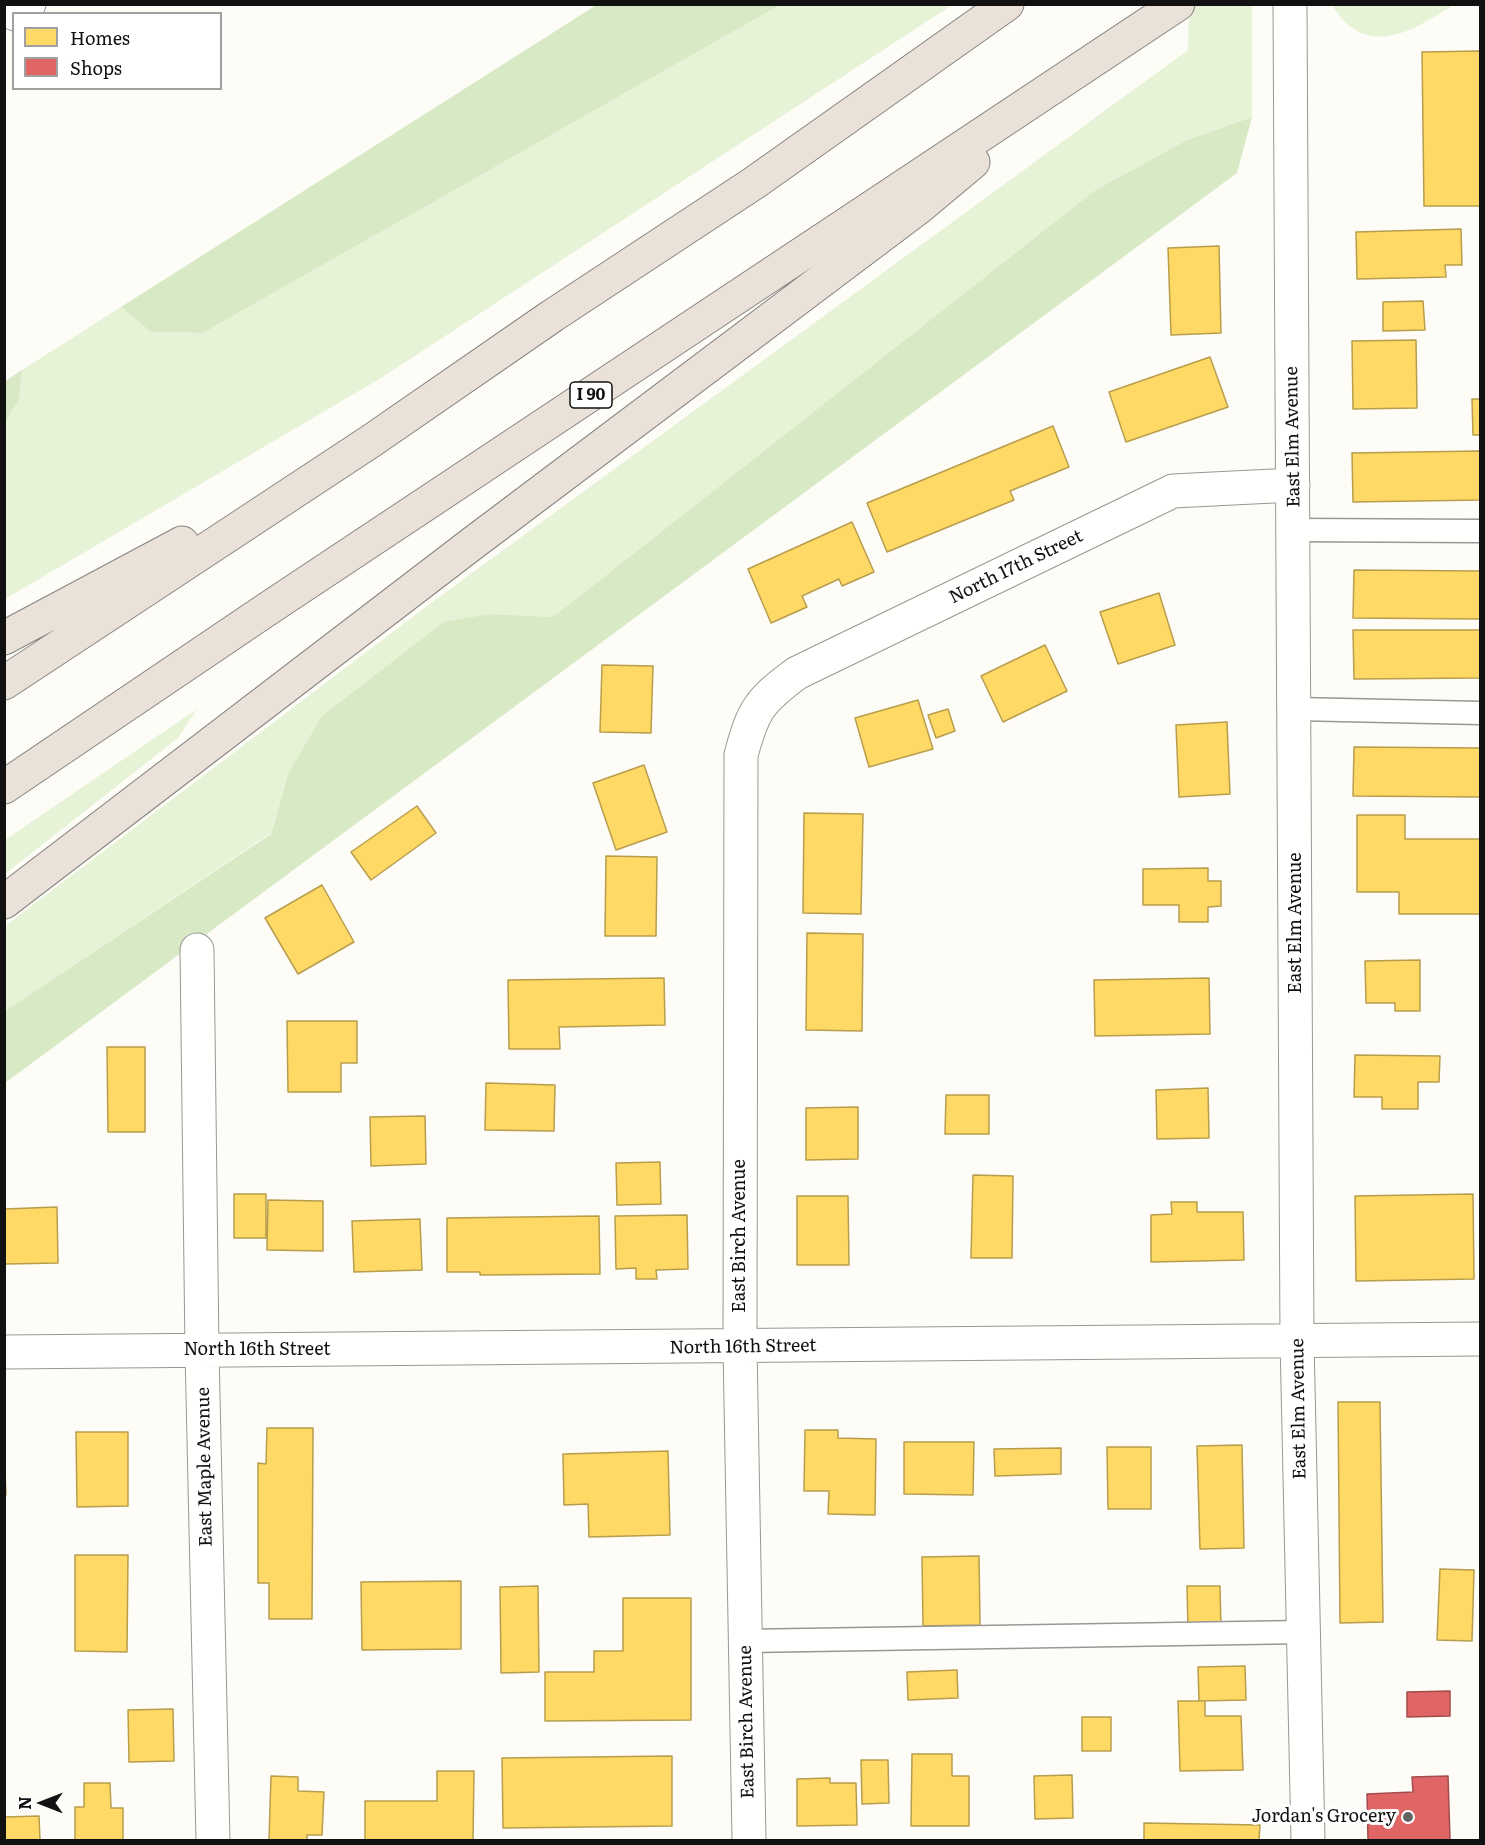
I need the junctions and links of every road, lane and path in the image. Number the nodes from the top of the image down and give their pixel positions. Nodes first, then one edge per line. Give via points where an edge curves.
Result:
1 (1007, 4) edge
2 (1178, 4) edge
3 (1290, 4) edge
4 (1099, 57) junction
5 (371, 441) junction
6 (1293, 485) junction
7 (1294, 530) junction
8 (1480, 531) edge
9 (4, 638) edge
10 (4, 683) edge
11 (758, 706) joint
12 (1296, 709) junction
13 (1480, 712) edge
14 (4, 787) edge
15 (4, 902) edge
16 (197, 950) dead end
17 (1480, 1339) edge
18 (1297, 1340) junction
19 (740, 1347) junction
20 (202, 1351) junction
21 (4, 1352) edge
22 (1303, 1632) junction
23 (745, 1641) junction
24 (213, 1840) edge
25 (749, 1840) edge
26 (1308, 1840) edge

1 - 5 highway via 754,183
2 - 4 highway, I 90
3 - 6 street, East Elm Avenue
4 - 14 highway, I 90
4 - 15 highway, I 90 via 918,208
5 - 9 highway
5 - 10 highway
6 - 7 street, East Elm Avenue
6 - 11 street, North 17th Street via 1173,490 797,673
7 - 8 lane
7 - 12 street, East Elm Avenue
11 - 19 street, East Birch Avenue via 741,755
12 - 13 lane
12 - 18 street, East Elm Avenue
16 - 20 street, East Maple Avenue
17 - 18 street, North 16th Street
18 - 19 street, North 16th Street
18 - 22 street, East Elm Avenue
19 - 20 street, North 16th Street
19 - 23 street, East Birch Avenue
20 - 21 street, North 16th Street
20 - 24 street, East Maple Avenue
22 - 23 lane
22 - 26 street, East Elm Avenue
23 - 25 street, East Birch Avenue

